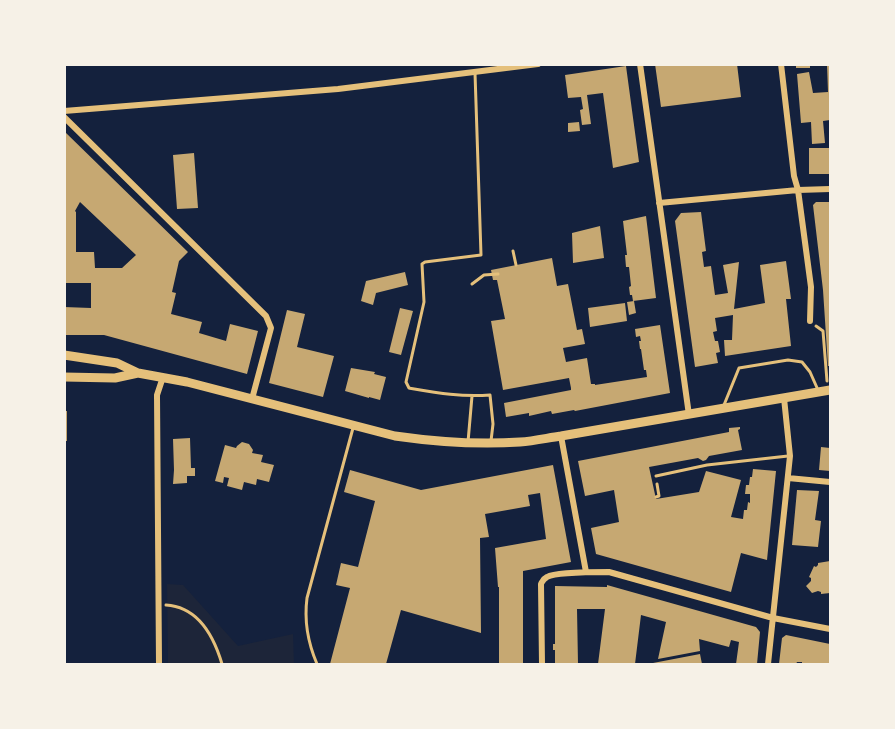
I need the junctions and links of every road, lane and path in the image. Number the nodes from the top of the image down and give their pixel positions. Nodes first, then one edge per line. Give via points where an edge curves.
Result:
1 (538, 64) edge
2 (640, 64) edge
3 (781, 64) edge
4 (475, 73) junction
5 (64, 111) edge
6 (64, 117) edge
7 (831, 189) edge
8 (798, 190) junction
9 (659, 203) junction
10 (513, 251) dead end
11 (516, 265) dead end
12 (498, 273) dead end
13 (472, 284) dead end
14 (810, 321) joint
15 (64, 355) edge
16 (138, 373) junction
17 (64, 377) edge
18 (163, 377) junction
19 (826, 391) edge
20 (472, 396) junction
21 (784, 398) junction
22 (252, 399) junction
23 (723, 408) junction
24 (689, 415) junction
25 (354, 426) junction
26 (561, 436) junction
27 (468, 443) junction
28 (491, 443) junction
29 (790, 456) junction
30 (656, 476) dead end
31 (788, 478) junction
32 (831, 482) edge
33 (657, 487) dead end
34 (656, 497) dead end
35 (586, 572) junction
36 (159, 604) junction
37 (773, 618) junction
38 (831, 629) edge
39 (159, 664) edge
40 (222, 664) edge
41 (317, 664) edge
42 (542, 664) edge
43 (768, 664) edge

1 - 4 street
2 - 9 street
3 - 8 street
4 - 5 street via 338,89
4 - 20 lane via 481,255 422,264 424,302 406,382 409,388
6 - 22 street via 266,316 271,328
7 - 8 street
8 - 9 street
8 - 14 street via 811,287
9 - 24 street
10 - 11 path
12 - 13 path
14 - 19 path via 824,331
15 - 16 main road via 117,363
16 - 17 main road via 116,378
16 - 18 main road
18 - 22 main road
18 - 36 street via 157,395
19 - 21 main road
19 - 23 lane via 802,362 788,360 739,368
20 - 27 lane
20 - 28 lane via 489,395
21 - 23 main road
21 - 29 street
22 - 25 main road
23 - 24 main road
24 - 26 main road
25 - 27 main road via 395,436
25 - 41 lane via 308,598 306,623
26 - 28 main road
26 - 35 street
27 - 28 main road
29 - 30 lane via 706,465
29 - 31 street
31 - 32 street
31 - 37 street
33 - 34 path
35 - 37 street via 609,572
35 - 42 street via 550,576 541,584
36 - 39 street
36 - 40 path via 176,606 194,616 216,645
37 - 38 street
37 - 43 street

